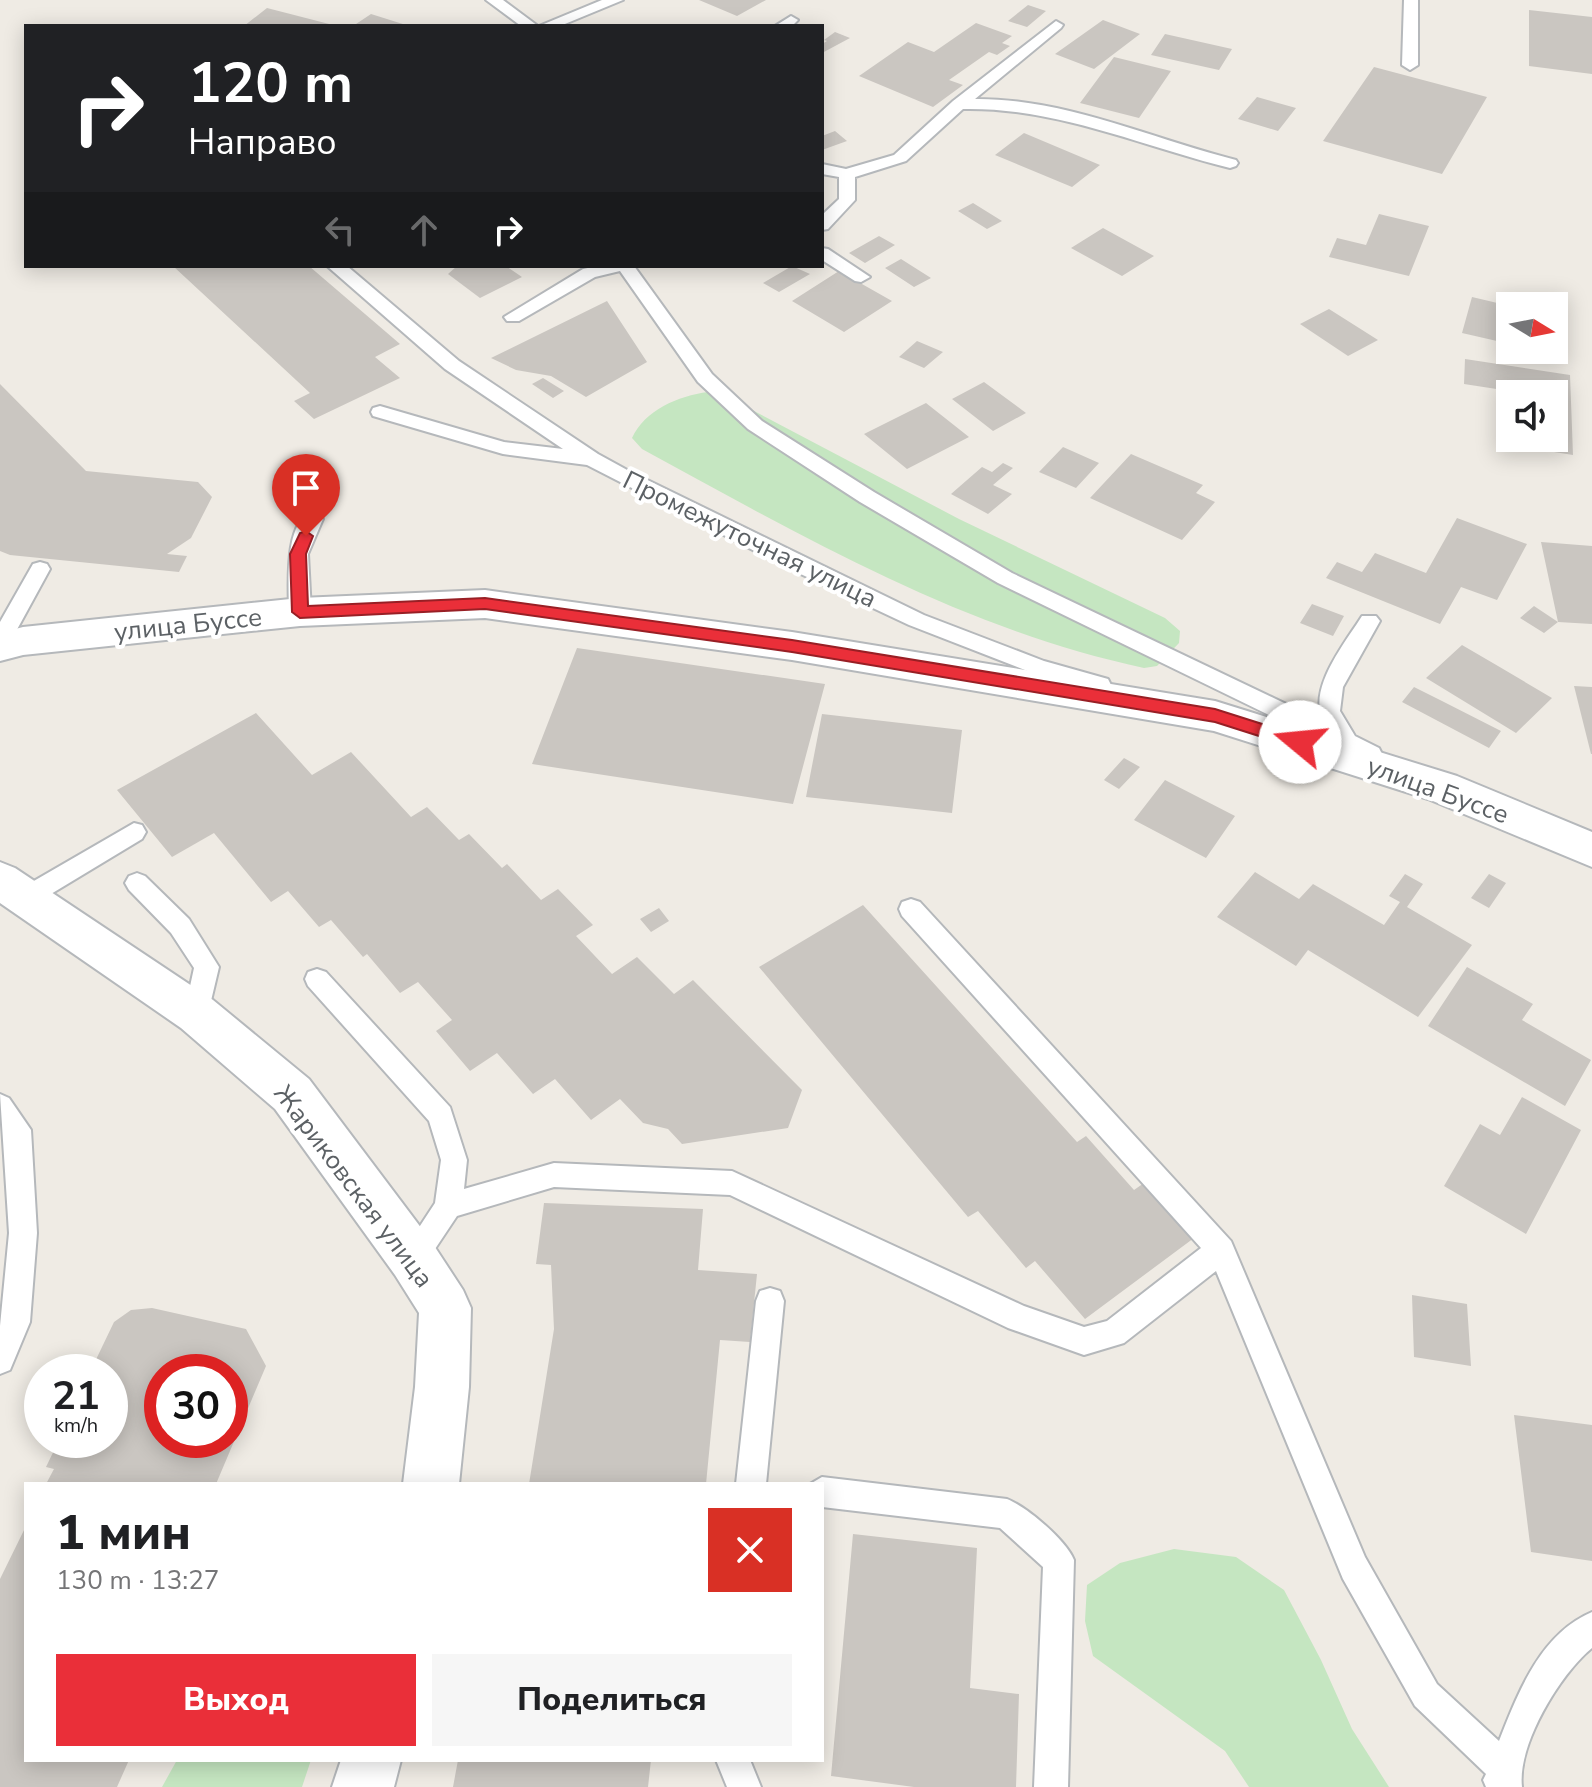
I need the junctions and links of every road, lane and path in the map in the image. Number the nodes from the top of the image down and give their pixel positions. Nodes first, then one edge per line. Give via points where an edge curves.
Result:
1 (493, 0) edge
2 (616, 0) edge
3 (1411, 0) edge
4 (528, 24) edge
5 (551, 24) edge
6 (1056, 25) dead end
7 (1410, 65) dead end
8 (959, 104) junction
9 (1230, 163) dead end
10 (824, 169) edge
11 (847, 174) junction
12 (824, 223) edge
13 (824, 254) edge
14 (338, 268) edge
15 (613, 268) edge
16 (623, 268) edge
17 (861, 277) dead end
18 (513, 317) dead end
19 (380, 412) dead end
20 (591, 459) junction
21 (313, 519) dead end
22 (40, 569) dead end
23 (300, 612) junction
24 (1369, 621) dead end
25 (0, 644) edge
26 (1215, 716) junction
27 (1347, 743) junction
28 (1442, 787) junction
29 (134, 832) dead end
30 (1592, 850) edge
31 (137, 883) dead end
32 (14, 888) edge
33 (911, 909) dead end
34 (317, 979) dead end
35 (197, 1014) junction
36 (0, 1106) edge
37 (448, 1207) junction
38 (1221, 1250) junction
39 (413, 1258) junction
40 (770, 1301) dead end
41 (0, 1360) edge
42 (431, 1482) edge
43 (753, 1482) edge
44 (824, 1492) edge
45 (1592, 1628) edge
46 (370, 1762) edge
47 (734, 1762) edge
48 (1502, 1781) edge
49 (363, 1787) edge
50 (744, 1787) edge
51 (1051, 1787) edge

1 - 4 lane
2 - 5 lane
3 - 7 lane
6 - 8 lane
8 - 9 lane via 1035,109
8 - 11 lane via 900,158
10 - 11 lane
11 - 12 lane via 847,200
13 - 17 lane
14 - 20 lane, Промежуточная улица via 452,365
15 - 18 lane via 589,273
16 - 27 lane via 705,378 755,425 1005,578
19 - 20 lane via 503,448
20 - 26 lane, Промежуточная улица via 918,622 1045,671
21 - 23 lane via 298,554
22 - 25 lane
23 - 25 street, улица Буссе
23 - 26 street, улица Буссе via 485,604 792,646
24 - 27 lane via 1332,687 1329,711
26 - 28 street, улица Буссе
27 - 28 lane
28 - 30 street, улица Буссе
29 - 32 lane
31 - 35 lane via 180,926 207,967
32 - 35 street, Жариковская улица
33 - 38 lane
34 - 37 lane via 441,1115 454,1160
35 - 39 street, Жариковская улица via 292,1094
36 - 41 lane via 18,1130 23,1233 16,1322
37 - 38 lane via 554,1175 732,1183 1018,1318 1084,1341 1114,1333
37 - 39 lane
38 - 48 lane via 1361,1582 1426,1695
39 - 42 street, Жариковская улица via 445,1308
40 - 43 lane
44 - 51 lane via 1007,1514 1059,1560
45 - 48 lane via 1562,1652 1529,1706
46 - 49 street
47 - 50 lane

